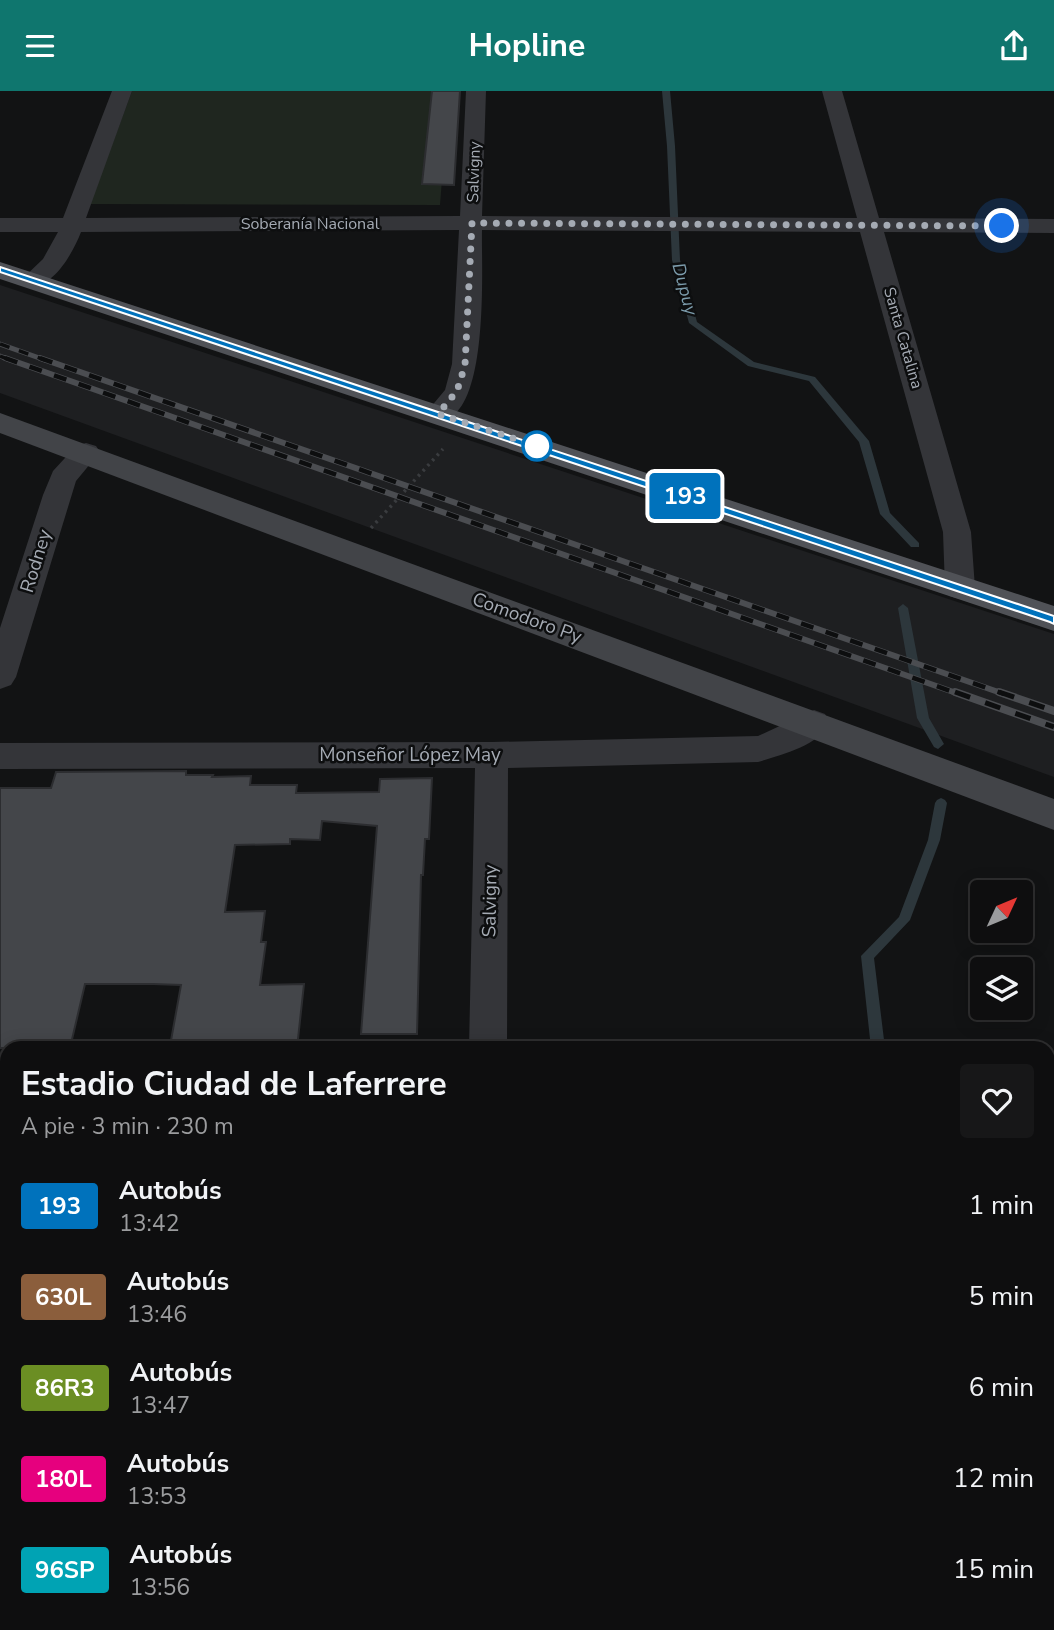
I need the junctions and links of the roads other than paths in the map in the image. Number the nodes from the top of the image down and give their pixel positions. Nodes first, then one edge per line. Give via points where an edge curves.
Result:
1 (122, 91) edge
2 (476, 91) edge
3 (832, 91) edge
4 (472, 223) junction
5 (0, 225) edge
6 (73, 226) junction
7 (872, 226) junction
8 (1054, 226) edge
9 (0, 270) edge
10 (32, 281) junction
11 (452, 419) junction
12 (0, 422) edge
13 (86, 453) junction
14 (960, 588) junction
15 (1054, 619) edge
16 (0, 677) edge
17 (814, 723) junction
18 (492, 755) junction
19 (0, 756) edge
20 (1054, 815) edge
21 (488, 1041) edge

1 - 6 street
2 - 4 street, Salvigny
3 - 7 street, Santa Catalina
4 - 6 street, Soberanía Nacional
4 - 7 street, Soberanía Nacional
4 - 11 street, Salvigny via 465,365
5 - 6 street, Soberanía Nacional
6 - 10 street via 51,264
7 - 8 street
7 - 14 street, Santa Catalina via 957,531
9 - 10 main road
10 - 11 main road
11 - 14 main road
12 - 13 main road, Comodoro Py
13 - 16 street, Rodney via 63,478
13 - 17 main road, Comodoro Py
14 - 15 main road
17 - 18 street, Monseñor López May via 758,749
17 - 20 main road, Comodoro Py
18 - 19 street, Monseñor López May
18 - 21 street, Salvigny

